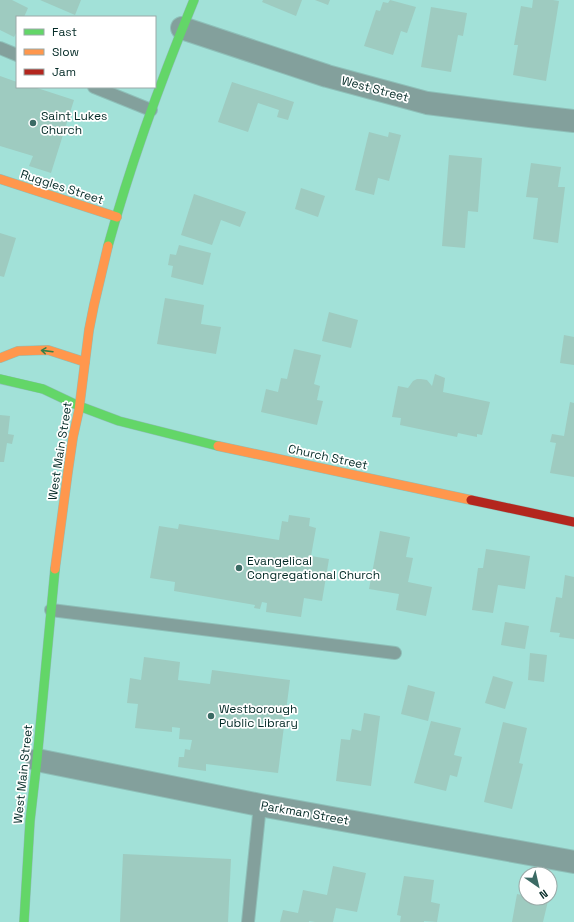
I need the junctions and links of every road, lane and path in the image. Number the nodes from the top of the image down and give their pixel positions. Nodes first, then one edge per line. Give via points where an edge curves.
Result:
1 (194, 0) edge
2 (182, 28) junction
3 (0, 48) edge
4 (16, 55) edge
5 (96, 88) edge
6 (151, 110) junction
7 (574, 121) edge
8 (0, 179) edge
9 (117, 217) junction
10 (0, 358) edge
11 (85, 362) junction
12 (0, 378) edge
13 (79, 406) junction
14 (574, 522) edge
15 (51, 610) junction
16 (395, 653) dead end
17 (37, 760) junction
18 (260, 805) junction
19 (574, 862) edge
20 (24, 922) edge
21 (248, 922) edge

1 - 2 main road, West Main Street
2 - 6 main road, West Main Street
2 - 7 street, West Street via 327,76 427,103
3 - 4 lane
5 - 6 lane
6 - 9 main road, West Main Street
8 - 9 main road, Ruggles Street
9 - 11 main road, West Main Street via 94,307
11 -> 10 main road via 48,350 18,351
11 - 13 main road, West Main Street
12 - 13 main road, Church Street via 43,389
13 - 14 main road, Church Street via 119,421 216,446
13 - 15 main road, West Main Street via 61,521
15 - 16 lane
15 - 17 main road, West Main Street
17 - 18 street, Parkman Street
17 - 20 main road, West Main Street via 27,850
18 - 19 street, Parkman Street
18 - 21 lane

